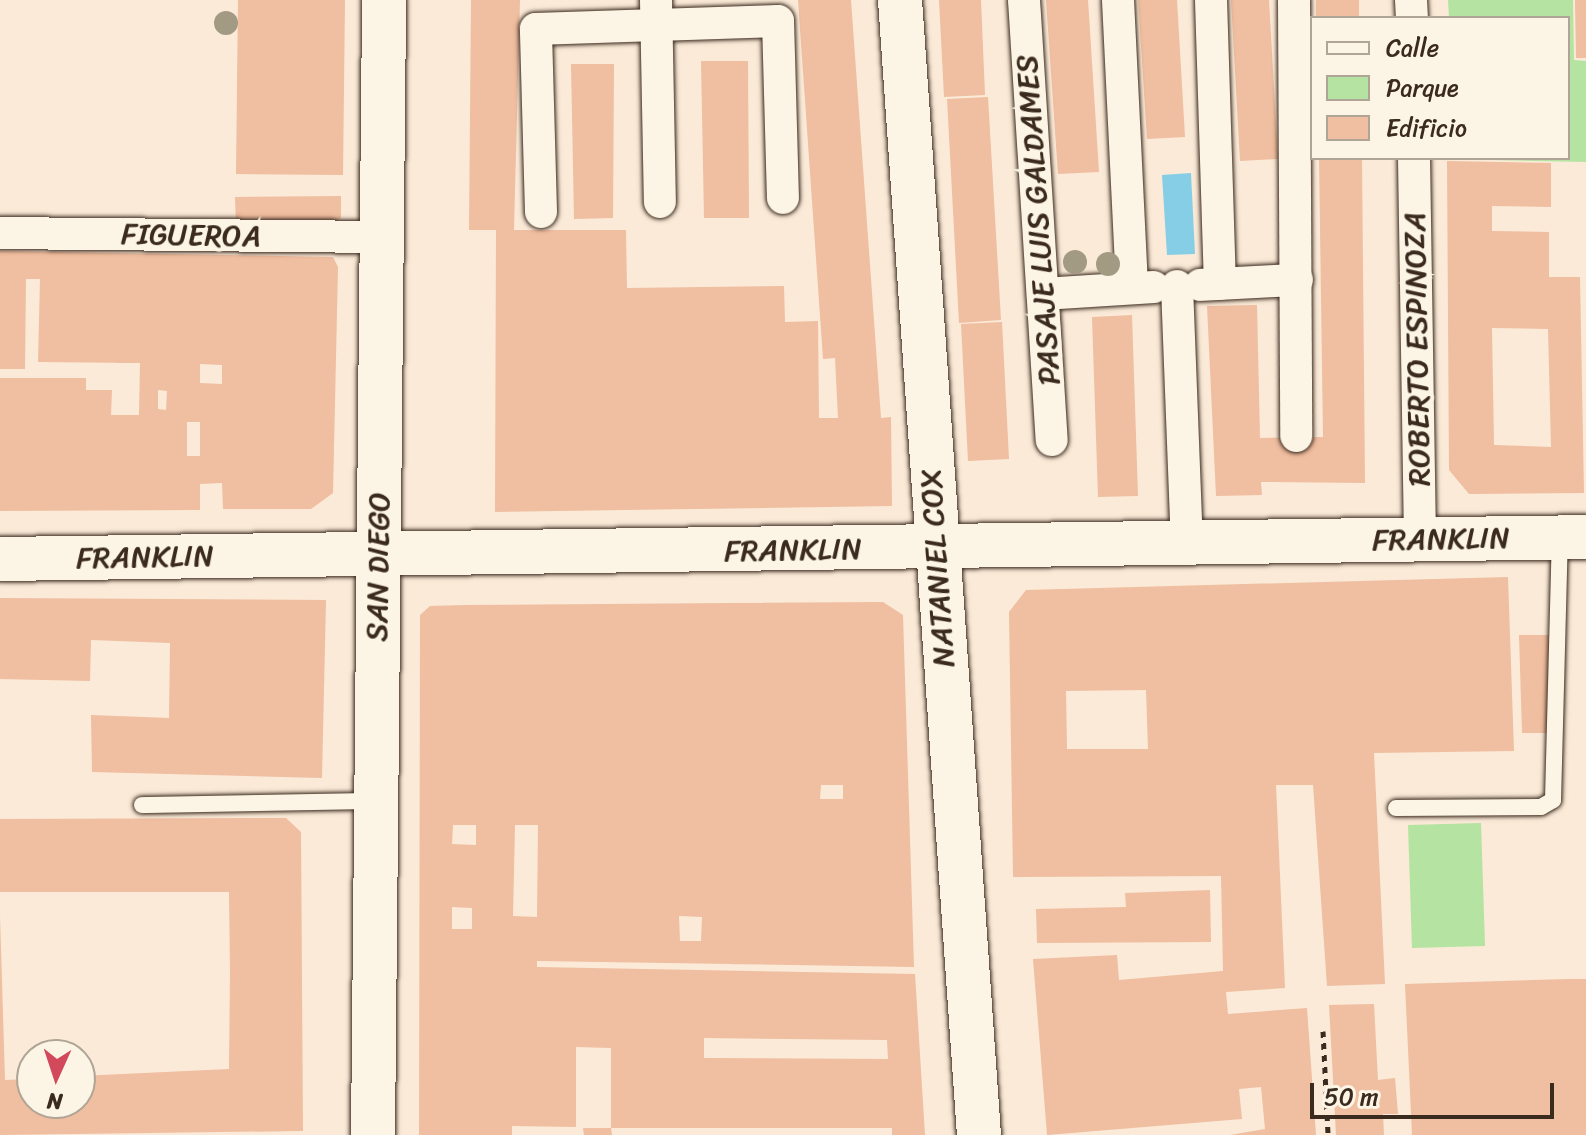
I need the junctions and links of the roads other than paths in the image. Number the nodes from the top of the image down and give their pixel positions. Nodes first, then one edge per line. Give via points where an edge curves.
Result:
1 (384, 0) edge
2 (900, 0) edge
3 (1024, 0) edge
4 (1118, 0) edge
5 (1211, 0) edge
6 (1294, 0) edge
7 (656, 12) edge
8 (1414, 160) edge
9 (783, 198) dead end
10 (660, 202) dead end
11 (541, 212) dead end
12 (0, 233) edge
13 (382, 237) junction
14 (1297, 280) junction
15 (1220, 284) junction
16 (1177, 286) junction
17 (1132, 288) junction
18 (1043, 294) junction
19 (1296, 436) dead end
20 (1052, 440) dead end
21 (1573, 537) edge
22 (1420, 540) junction
23 (1187, 544) junction
24 (936, 547) junction
25 (377, 555) junction
26 (0, 559) edge
27 (375, 801) junction
28 (142, 805) dead end
29 (1396, 808) dead end
30 (373, 1135) edge
31 (979, 1135) edge

1 - 13 main road, SAN DIEGO
2 - 24 main road, NATANIEL COX
3 - 18 street, PASAJE LUIS GALDAMES
4 - 17 street
5 - 15 street
6 - 14 street
7 - 9 street via 778,21
7 - 10 street
7 - 11 street via 536,29
8 - 22 street, ROBERTO ESPINOZA
12 - 13 street, FIGUEROA
13 - 25 main road, SAN DIEGO via 388,333
14 - 15 street
14 - 19 street
15 - 16 street
16 - 17 street
16 - 23 street
17 - 18 street
18 - 20 street, PASAJE LUIS GALDAMES
21 - 22 main road, FRANKLIN
21 - 29 lane via 1558,790 1553,800 1541,807
22 - 23 main road, FRANKLIN
23 - 24 main road, FRANKLIN
24 - 25 main road, FRANKLIN
24 - 31 main road, NATANIEL COX
25 - 26 main road, FRANKLIN
25 - 27 main road, SAN DIEGO
27 - 28 lane
27 - 30 main road, SAN DIEGO

